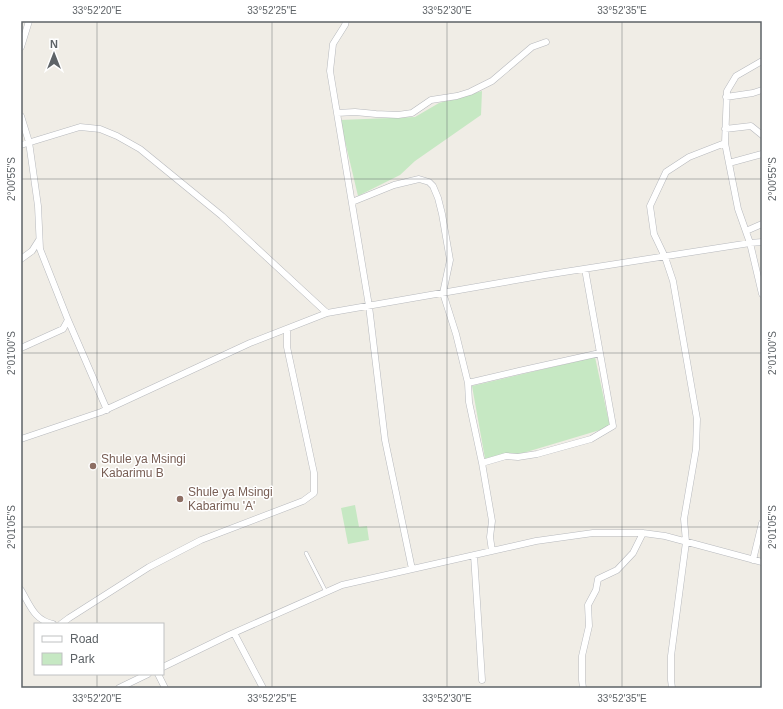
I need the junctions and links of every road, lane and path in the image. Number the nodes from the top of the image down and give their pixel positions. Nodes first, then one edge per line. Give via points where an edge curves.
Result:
1 (29, 21) edge
2 (346, 21) edge
3 (546, 42) dead end
4 (21, 47) edge
5 (762, 61) edge
6 (762, 90) edge
7 (726, 97) junction
8 (337, 113) junction
9 (21, 116) edge
10 (725, 129) junction
11 (762, 135) edge
12 (29, 142) junction
13 (725, 143) junction
14 (21, 146) edge
15 (762, 154) edge
16 (729, 163) junction
17 (352, 202) junction
18 (762, 224) edge
19 (746, 231) junction
20 (40, 240) junction
21 (762, 242) edge
22 (750, 243) junction
23 (665, 257) junction
24 (21, 259) edge
25 (585, 269) junction
26 (443, 293) junction
27 (762, 294) edge
28 (369, 306) junction
29 (327, 313) junction
30 (68, 320) junction
31 (287, 328) junction
32 (21, 348) edge
33 (600, 353) junction
34 (468, 383) junction
35 (107, 410) junction
36 (21, 439) edge
37 (482, 464) junction
38 (762, 523) edge
39 (643, 533) junction
40 (686, 542) junction
41 (492, 551) junction
42 (306, 553) dead end
43 (474, 555) junction
44 (753, 560) junction
45 (762, 562) edge
46 (412, 568) junction
47 (21, 590) edge
48 (326, 592) junction
49 (48, 623) edge
50 (62, 623) edge
51 (234, 633) junction
52 (164, 667) edge
53 (146, 675) edge
54 (158, 675) edge
55 (482, 680) dead end
56 (119, 688) edge
57 (165, 688) edge
58 (263, 688) edge
59 (583, 688) edge
60 (672, 688) edge

1 - 4 street
2 - 8 street via 333,44 330,71
3 - 8 street via 532,47 492,81 470,92 431,100 412,113
5 - 7 street via 736,76
6 - 7 street
7 - 10 street
8 - 17 street
9 - 12 street
10 - 11 street via 751,126
10 - 13 street
12 - 14 street
12 - 20 street
12 - 29 street via 80,128 100,129 140,149 222,216
13 - 16 street
13 - 23 street via 689,157 666,172 650,206 654,234
15 - 16 street
16 - 19 street via 738,209
17 - 26 street via 394,185 419,179 429,182 438,198 450,260
17 - 28 street
18 - 19 street
19 - 22 street
20 - 24 street via 32,251
20 - 30 street via 40,249
21 - 22 street
22 - 23 street
22 - 27 street
23 - 25 street
23 - 40 street via 673,281 697,419 696,449 684,519
25 - 26 street
25 - 33 street
26 - 28 street
26 - 34 street
28 - 29 street
28 - 46 street via 386,440
29 - 31 street
30 - 32 street via 63,329
30 - 35 street
31 - 35 street via 250,342
31 - 50 street via 287,347 314,473 314,493 303,501 201,540 155,563
33 - 34 street
33 - 37 street via 613,426 591,439 537,454 506,456
34 - 37 street via 469,402
35 - 36 street
37 - 41 street via 492,521
38 - 44 street
39 - 40 street
39 - 41 street via 593,533 536,541
39 - 59 street via 633,553 616,570 598,579 596,590 588,605 589,626 582,656
40 - 44 street
40 - 60 street via 671,656
41 - 43 street
42 - 48 lane
43 - 46 street
43 - 55 street
44 - 45 street
46 - 48 street via 342,585
47 - 49 street via 35,614
48 - 51 street
51 - 52 street
51 - 58 street
53 - 56 street
54 - 57 street

